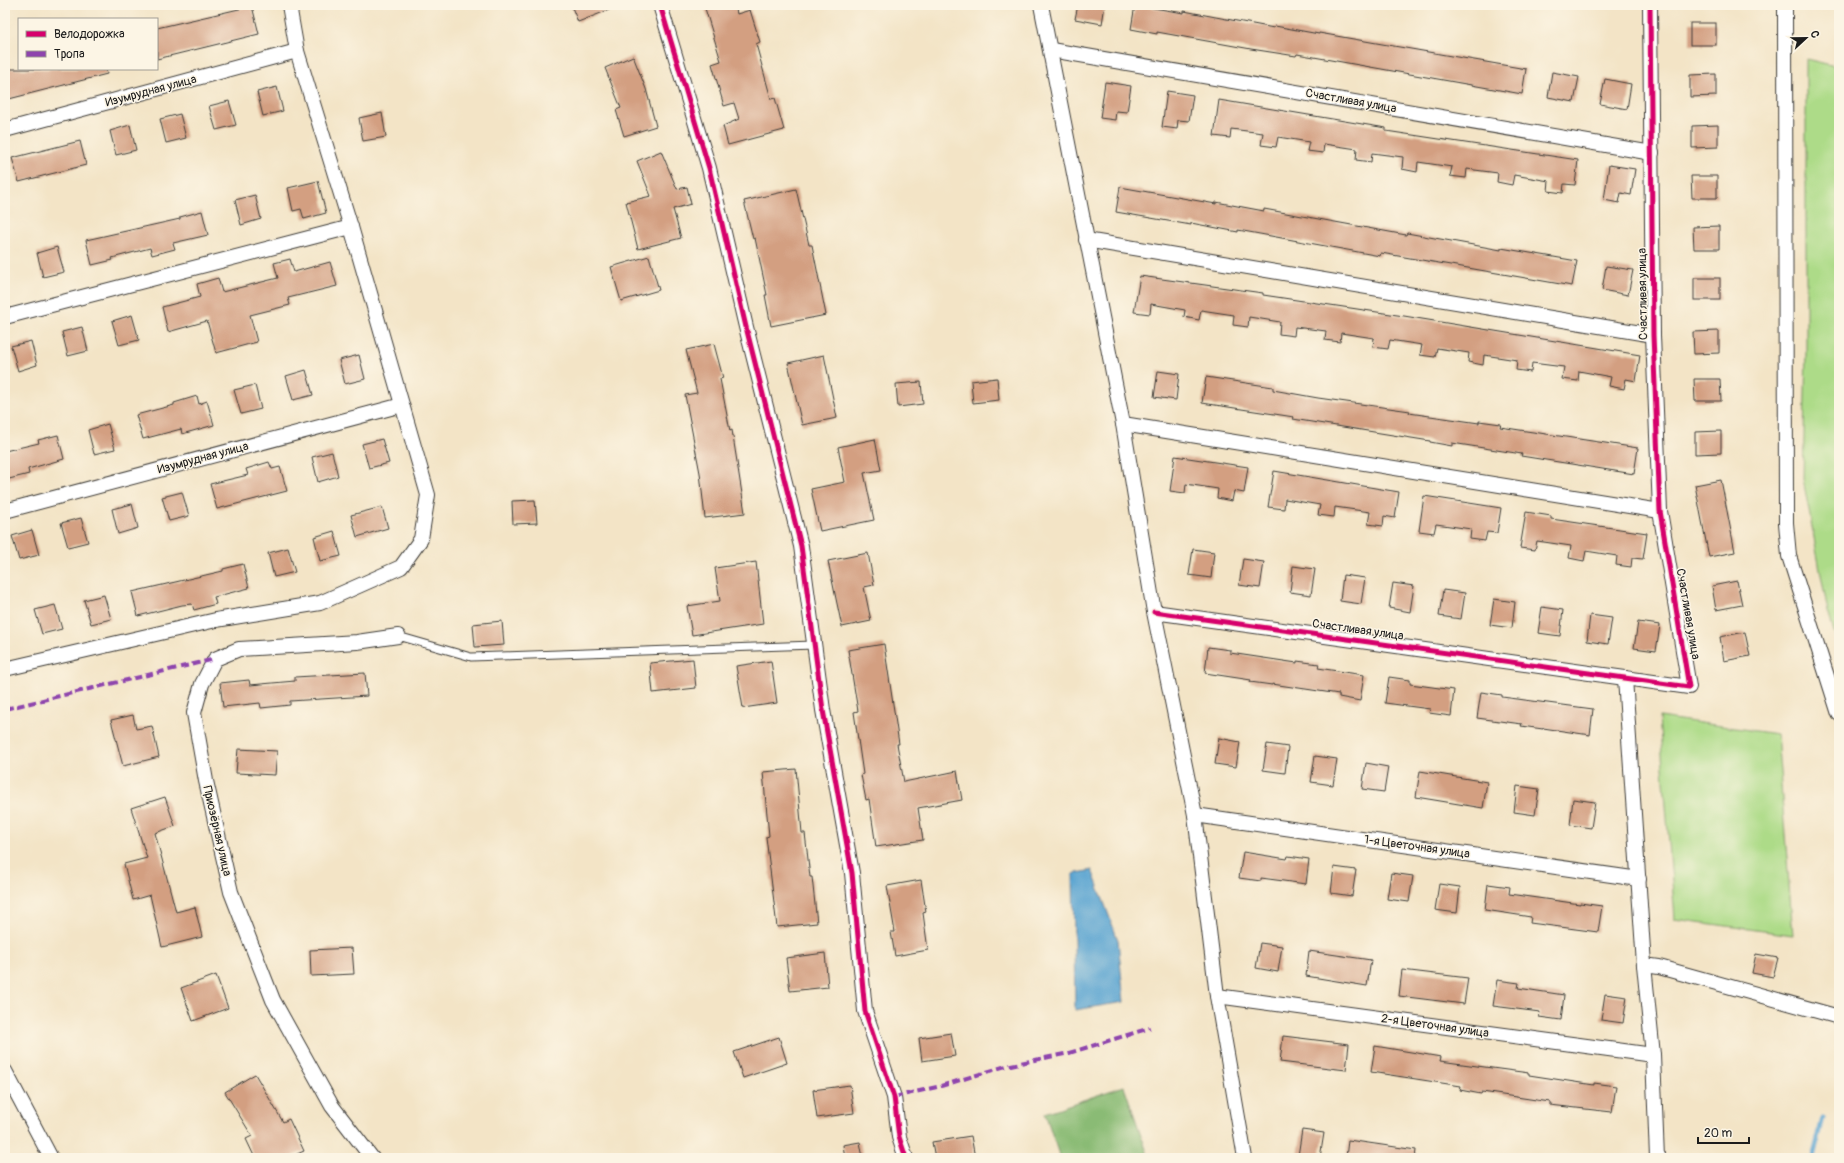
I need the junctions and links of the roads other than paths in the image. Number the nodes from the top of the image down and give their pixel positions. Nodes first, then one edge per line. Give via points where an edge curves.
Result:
1 (289, 5) edge
2 (660, 5) edge
3 (1041, 5) edge
4 (1650, 5) edge
5 (1785, 5) edge
6 (1050, 50) junction
7 (298, 51) junction
8 (5, 130) edge
9 (1652, 153) junction
10 (351, 227) junction
11 (1086, 240) junction
12 (5, 317) edge
13 (1653, 335) junction
14 (402, 406) junction
15 (1123, 424) junction
16 (5, 511) edge
17 (1660, 511) junction
18 (1154, 612) junction
19 (398, 636) joint
20 (814, 645) junction
21 (5, 669) edge
22 (1625, 678) junction
23 (1834, 682) edge
24 (1839, 714) edge
25 (1195, 815) junction
26 (1639, 879) junction
27 (1644, 965) junction
28 (1217, 996) junction
29 (1839, 1017) edge
30 (1653, 1055) junction
31 (5, 1071) edge
32 (51, 1158) edge
33 (372, 1158) edge
34 (906, 1158) edge
35 (1245, 1158) edge
36 (1657, 1158) edge

1 - 7 street
2 - 20 street via 709,168 801,546
3 - 6 street
4 - 9 street, Счастливая улица
5 - 23 street via 1786,523 1789,556
6 - 9 street, Счастливая улица
6 - 11 street
7 - 8 street, Изумрудная улица
7 - 10 street
9 - 13 street, Счастливая улица
10 - 12 street
10 - 14 street
11 - 13 street, Счастливая улица
11 - 15 street
13 - 17 street, Счастливая улица
14 - 16 street, Изумрудная улица
14 - 21 street via 428,495 421,539 401,566 320,603 216,620
15 - 17 street
15 - 18 street
17 - 22 street, Счастливая улица via 1689,687
18 - 22 street, Счастливая улица
18 - 25 street
19 - 20 lane via 471,657
19 - 33 street, Приозёрная улица via 357,642 238,649 215,658 202,684 194,714 231,892 273,1000 332,1106
20 - 34 street via 852,873 865,1011 894,1097 899,1137
22 - 26 street
23 - 24 street
25 - 26 street, 1-я Цветочная улица
25 - 28 street
26 - 27 street
27 - 29 street
27 - 30 street
28 - 30 street, 2-я Цветочная улица
28 - 35 street
30 - 36 street
31 - 32 street

